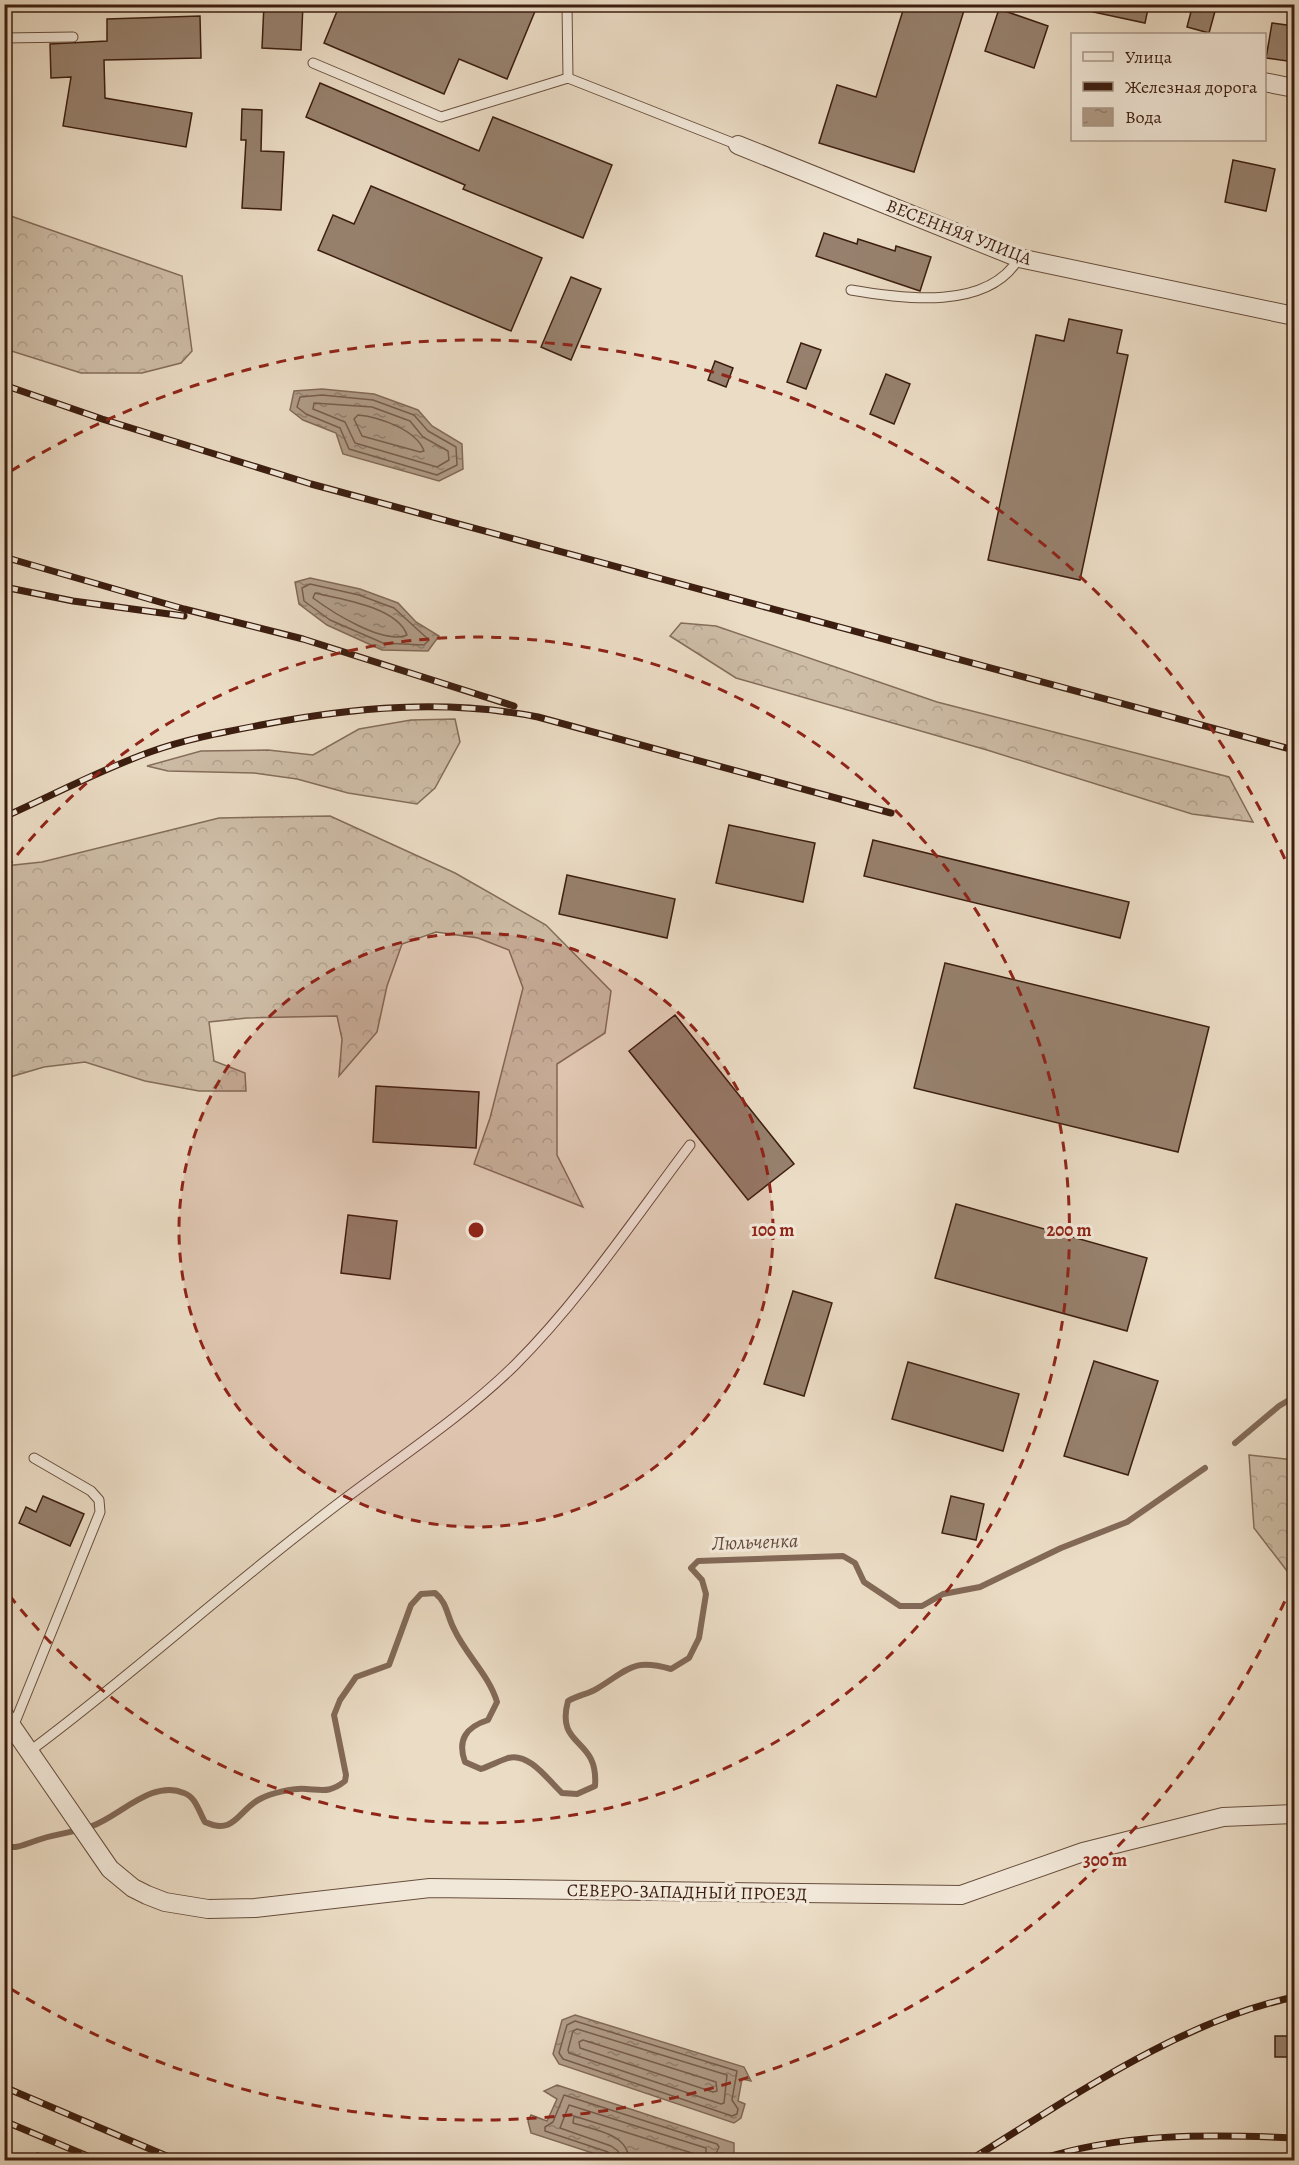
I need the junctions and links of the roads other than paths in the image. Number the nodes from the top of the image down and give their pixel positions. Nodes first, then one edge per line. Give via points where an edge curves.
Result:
1 (567, 4) edge
2 (73, 37) dead end
3 (4, 38) edge
4 (313, 63) dead end
5 (568, 78) junction
6 (1266, 82) edge
7 (1294, 88) edge
8 (738, 145) joint
9 (1019, 258) junction
10 (851, 290) dead end
11 (1294, 316) edge
12 (690, 1145) dead end
13 (34, 1458) dead end
14 (9, 1721) edge
15 (30, 1752) junction
16 (1294, 1814) edge

1 - 5 lane
2 - 3 lane
4 - 5 lane via 441,117
5 - 8 lane
6 - 7 street
8 - 9 street, ВЕСЕННЯЯ УЛИЦА
9 - 10 lane via 1011,272 988,288 942,297 901,298
9 - 11 street, ВЕСЕННЯЯ УЛИЦА
12 - 15 lane via 567,1306 514,1366
13 - 14 lane via 91,1491 99,1500 100,1512
14 - 15 street
15 - 16 street, СЕВЕРО-ЗАПАДНЫЙ ПРОЕЗД via 110,1869 134,1888 165,1902 208,1909 255,1908 430,1888 961,1895 1083,1852 1223,1816

